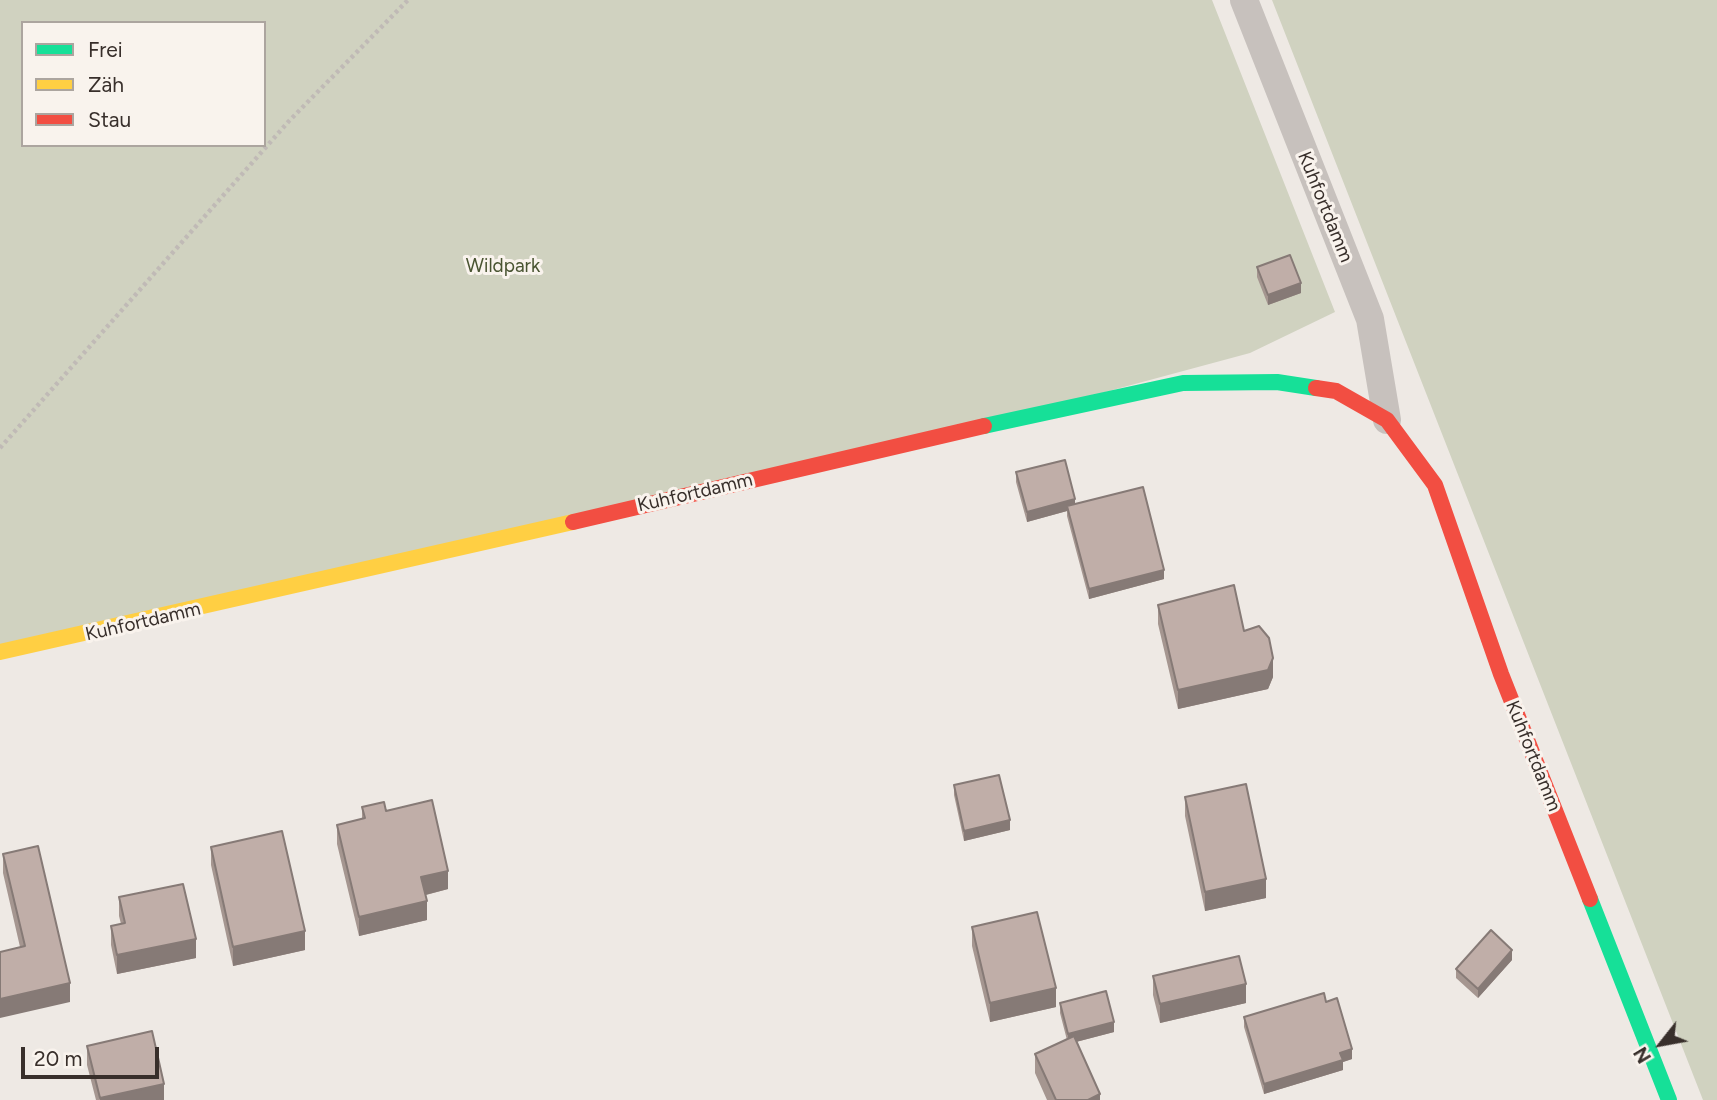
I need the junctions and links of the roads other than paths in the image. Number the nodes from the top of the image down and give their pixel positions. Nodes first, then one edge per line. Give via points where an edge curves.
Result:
1 (1244, 0) edge
2 (1387, 420) junction
3 (0, 652) edge
4 (1669, 1100) edge

1 - 2 lane, Kuhfortdamm via 1370,319
2 - 3 street, Kuhfortdamm via 1336,391 1277,382 1183,383
2 - 4 street, Kuhfortdamm via 1435,485 1501,674

